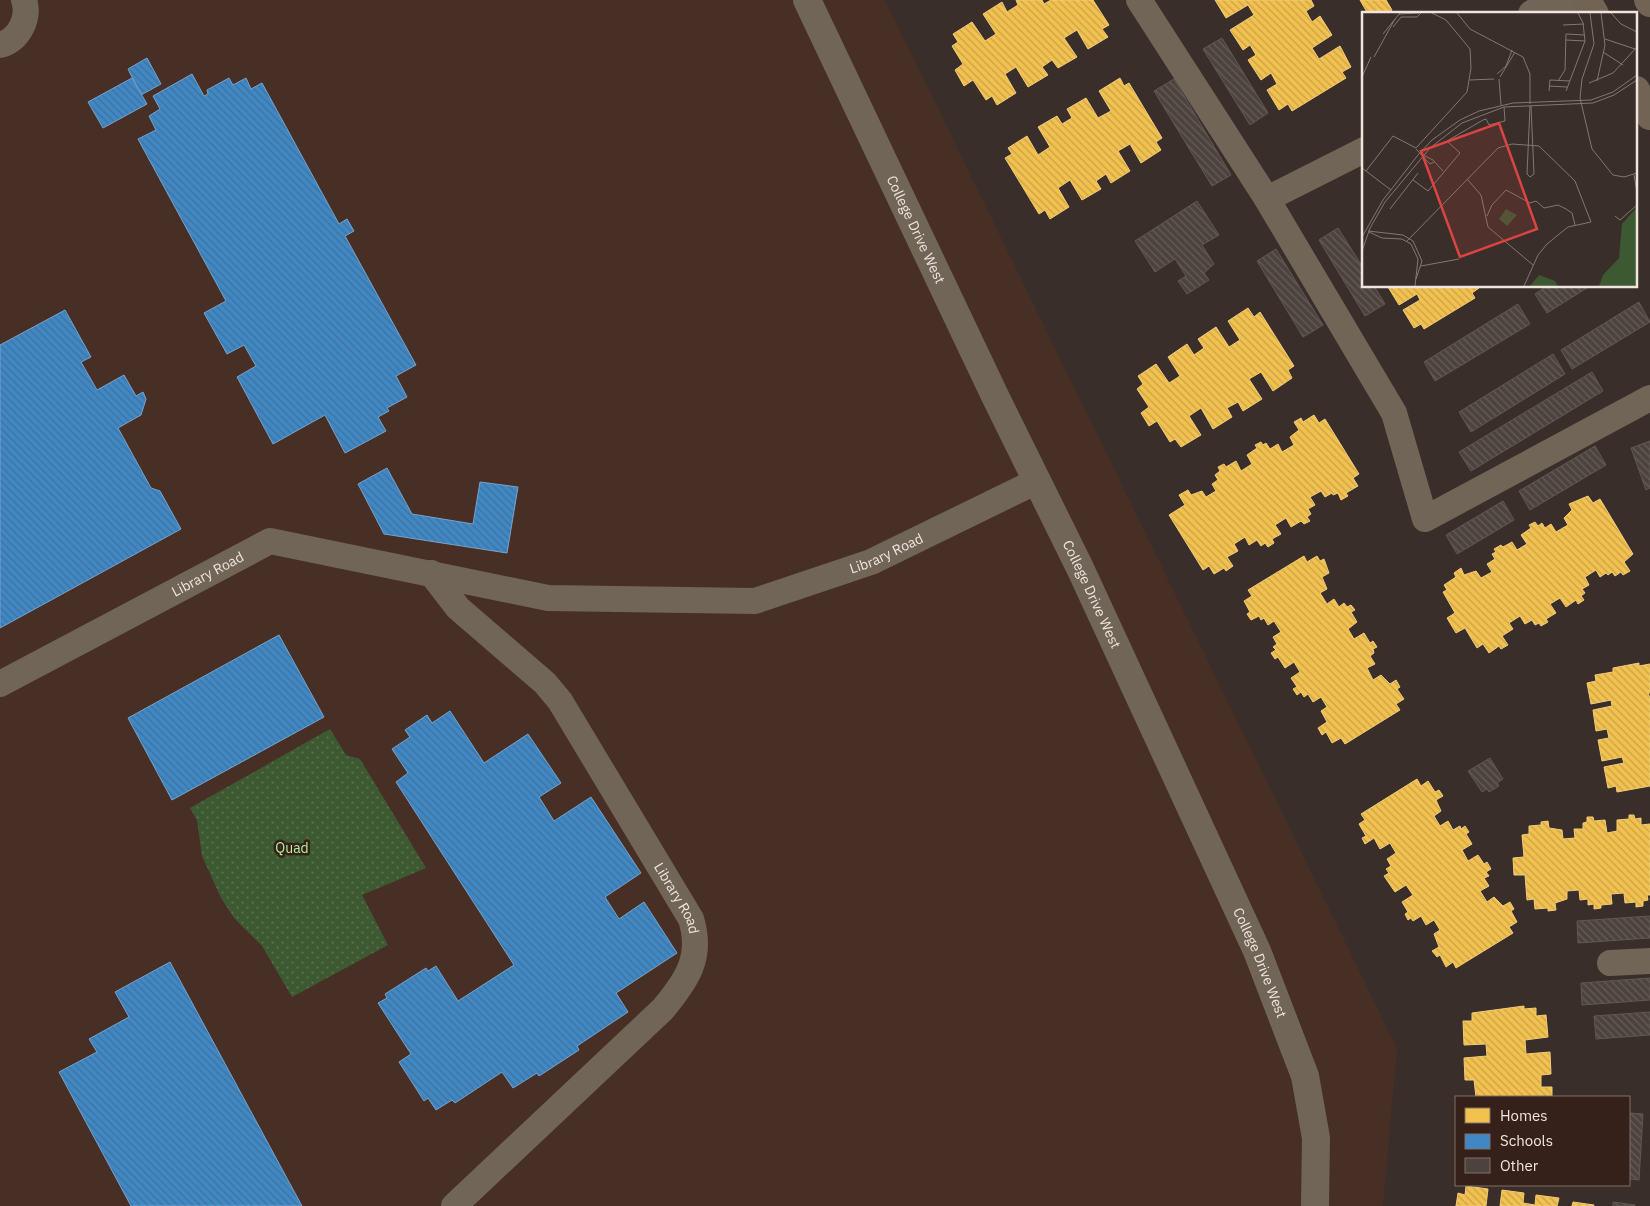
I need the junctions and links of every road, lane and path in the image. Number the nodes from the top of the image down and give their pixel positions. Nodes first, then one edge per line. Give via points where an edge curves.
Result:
1 (24, 0) edge
2 (807, 0) edge
3 (1139, 0) edge
4 (1586, 0) edge
5 (1648, 0) edge
6 (1650, 3) edge
7 (1535, 12) edge
8 (1578, 12) edge
9 (1593, 12) edge
10 (0, 45) edge
11 (1638, 94) edge
12 (1650, 116) edge
13 (1361, 148) edge
14 (1267, 199) junction
15 (1650, 398) edge
16 (1037, 481) junction
17 (431, 573) junction
18 (0, 684) edge
19 (1610, 962) dead end
20 (1650, 962) edge
21 (454, 1206) edge
22 (1315, 1206) edge

1 - 10 street via 26,16 22,27 15,37
2 - 16 street, College Drive West
3 - 14 street
4 - 7 street via 1541,8
4 - 8 street
4 - 9 main road
5 - 6 main road
11 - 12 main road
13 - 14 street
14 - 15 street via 1394,414 1425,519
16 - 17 street, Library Road via 871,562 755,601 548,598
16 - 22 street, College Drive West via 1257,952 1295,1044 1305,1076 1316,1138
17 - 18 street, Library Road via 270,541
17 - 21 street, Library Road via 458,608 545,683 560,701 690,918 696,935 690,972 662,1009
19 - 20 street

